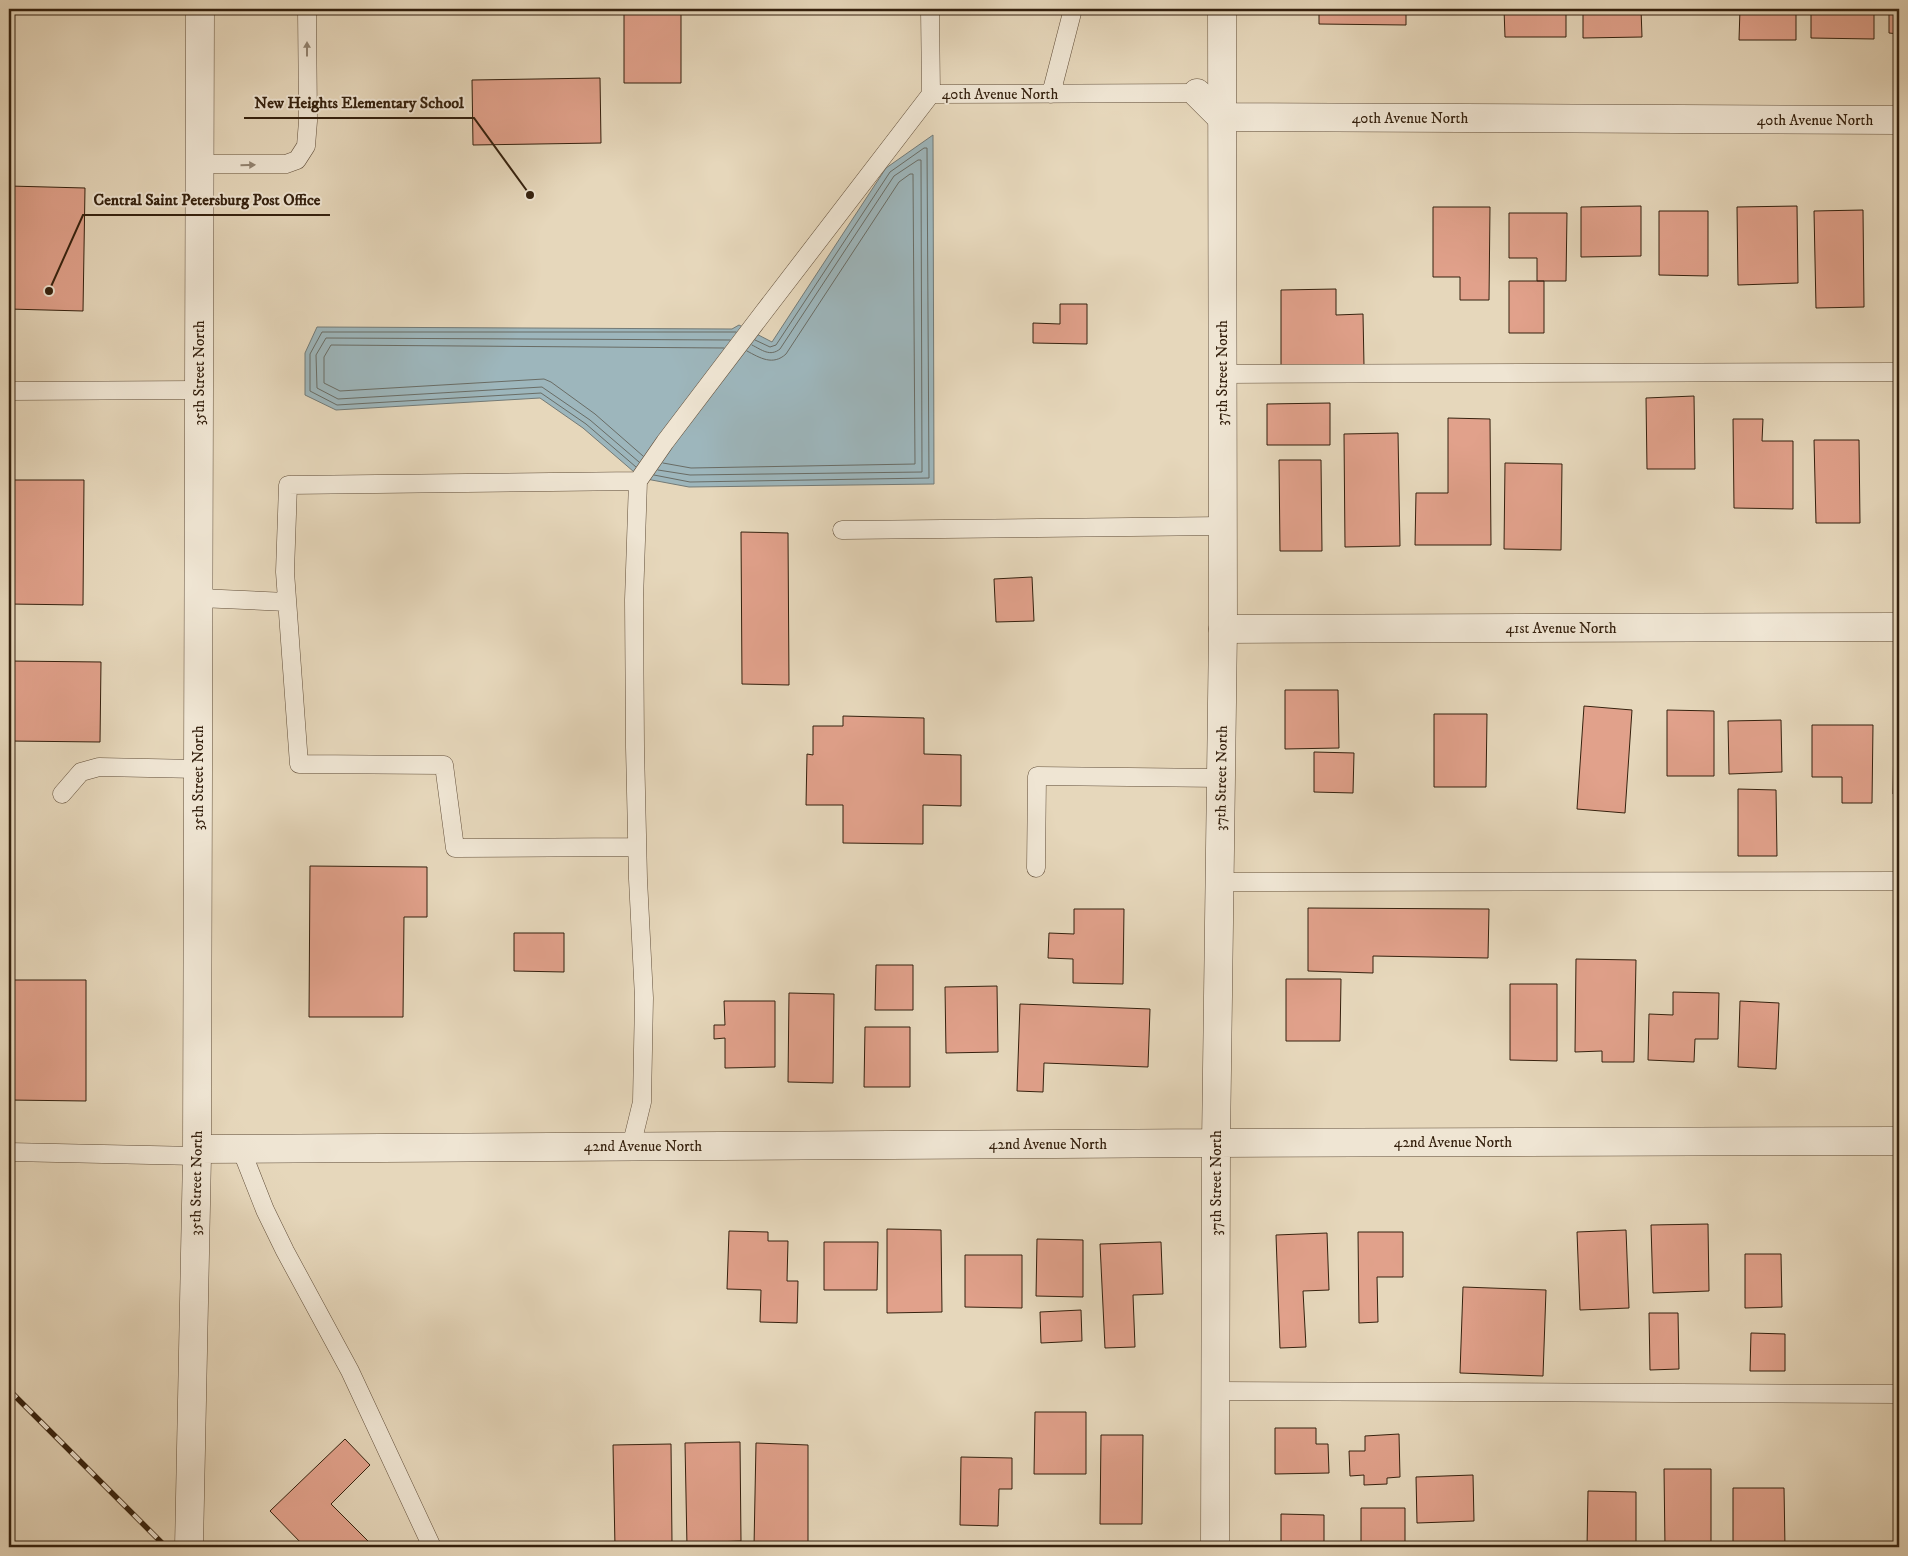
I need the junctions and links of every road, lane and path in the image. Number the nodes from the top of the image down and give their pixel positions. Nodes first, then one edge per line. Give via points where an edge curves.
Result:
1 (200, 9) edge
2 (307, 9) edge
3 (930, 9) edge
4 (1073, 9) edge
5 (1222, 9) edge
6 (1197, 93) joint
7 (931, 94) junction
8 (1051, 94) junction
9 (1221, 117) junction
10 (1899, 120) edge
11 (200, 164) junction
12 (1899, 372) edge
13 (1222, 374) junction
14 (199, 390) junction
15 (9, 392) edge
16 (638, 482) junction
17 (1223, 526) junction
18 (842, 530) dead end
19 (199, 598) junction
20 (287, 602) junction
21 (1899, 627) edge
22 (1223, 629) junction
23 (198, 769) junction
24 (1221, 778) junction
25 (62, 794) dead end
26 (637, 847) junction
27 (1036, 868) dead end
28 (1899, 881) edge
29 (1220, 882) junction
30 (1899, 1141) edge
31 (1216, 1143) junction
32 (631, 1146) junction
33 (241, 1149) junction
34 (9, 1152) edge
35 (197, 1153) junction
36 (1215, 1391) junction
37 (1899, 1394) edge
38 (189, 1547) edge
39 (432, 1547) edge
40 (1215, 1547) edge

1 - 11 street, 35th Street North
11 -> 2 lane via 286,164 297,160 306,146 308,121
3 - 7 lane
4 - 8 lane
5 - 9 street, 37th Street North
6 - 8 lane, 40th Avenue North
6 - 9 street, 40th Avenue North
7 - 8 lane, 40th Avenue North
7 - 16 lane
9 - 10 street, 40th Avenue North
9 - 13 street, 37th Street North
11 - 14 street, 35th Street North
12 - 13 lane
13 - 17 street, 37th Street North
14 - 15 lane
14 - 19 street, 35th Street North
16 - 20 lane via 288,485
16 - 26 lane via 634,600
17 - 18 lane
17 - 22 street, 37th Street North
19 - 20 lane
19 - 23 street, 35th Street North
20 - 26 lane via 299,764 444,765 455,848
21 - 22 street, 41st Avenue North
22 - 24 street, 37th Street North
23 - 25 lane via 99,767 81,772
23 - 35 street, 35th Street North
24 - 27 lane via 1037,776
24 - 29 street, 37th Street North
26 - 32 lane via 644,998 642,1102
28 - 29 lane
29 - 31 street, 37th Street North
30 - 31 street, 42nd Avenue North
31 - 32 street, 42nd Avenue North
31 - 36 street, 37th Street North
32 - 33 street, 42nd Avenue North
33 - 35 street, 42nd Avenue North
33 - 39 lane via 265,1210 350,1371
34 - 35 lane
35 - 38 street, 35th Street North
36 - 37 lane
36 - 40 street, 37th Street North

